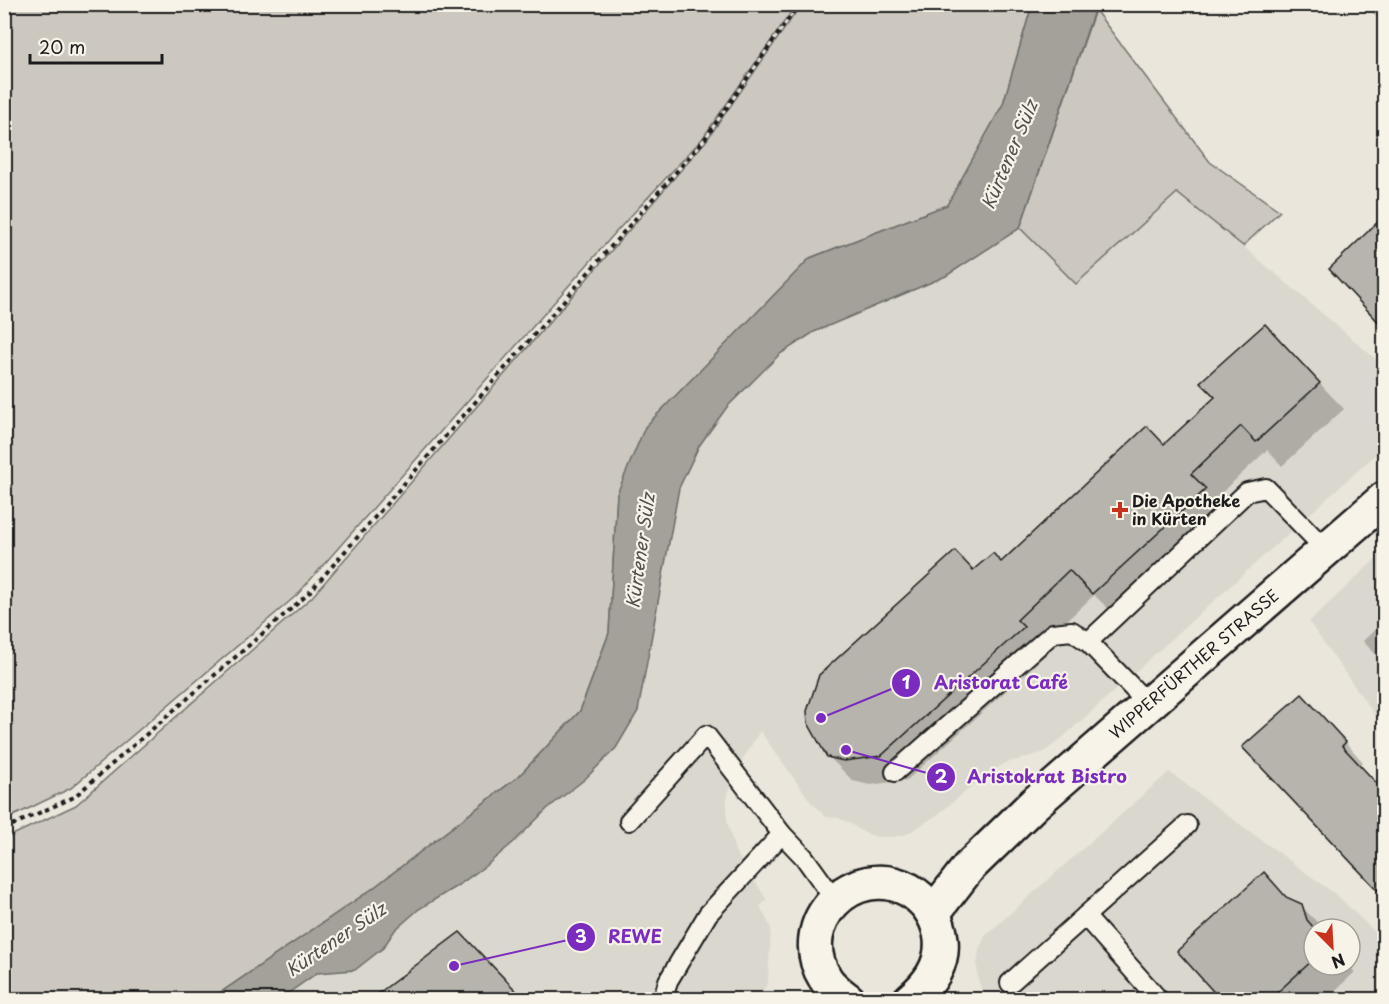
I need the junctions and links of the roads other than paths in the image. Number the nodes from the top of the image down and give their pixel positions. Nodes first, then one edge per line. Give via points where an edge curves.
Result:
1 (1384, 499) edge
2 (1326, 549) junction
3 (1088, 642) junction
4 (1148, 704) junction
5 (895, 772) dead end
6 (630, 821) dead end
7 (1187, 825) dead end
8 (782, 834) junction
9 (835, 900) junction
10 (933, 912) junction
11 (1085, 916) junction
12 (1010, 983) dead end
13 (663, 999) edge
14 (848, 999) edge
15 (910, 999) edge
16 (1159, 999) edge

1 - 2 main road, WIPPERFÜRTHER STRASSE
2 - 3 lane via 1266,488 1247,492
2 - 4 main road, WIPPERFÜRTHER STRASSE
3 - 4 lane
3 - 5 lane via 1072,631 1053,633
4 - 10 main road, WIPPERFÜRTHER STRASSE via 1034,804 968,868
6 - 8 lane via 706,735
7 - 11 lane
8 - 9 lane
8 - 13 lane via 708,914 668,981
9 - 10 main road via 866,883 883,882 900,885 915,894
9 - 14 main road via 818,928 818,962 835,990
10 - 15 main road via 941,940 940,959 933,976
11 - 12 lane
11 - 16 lane

